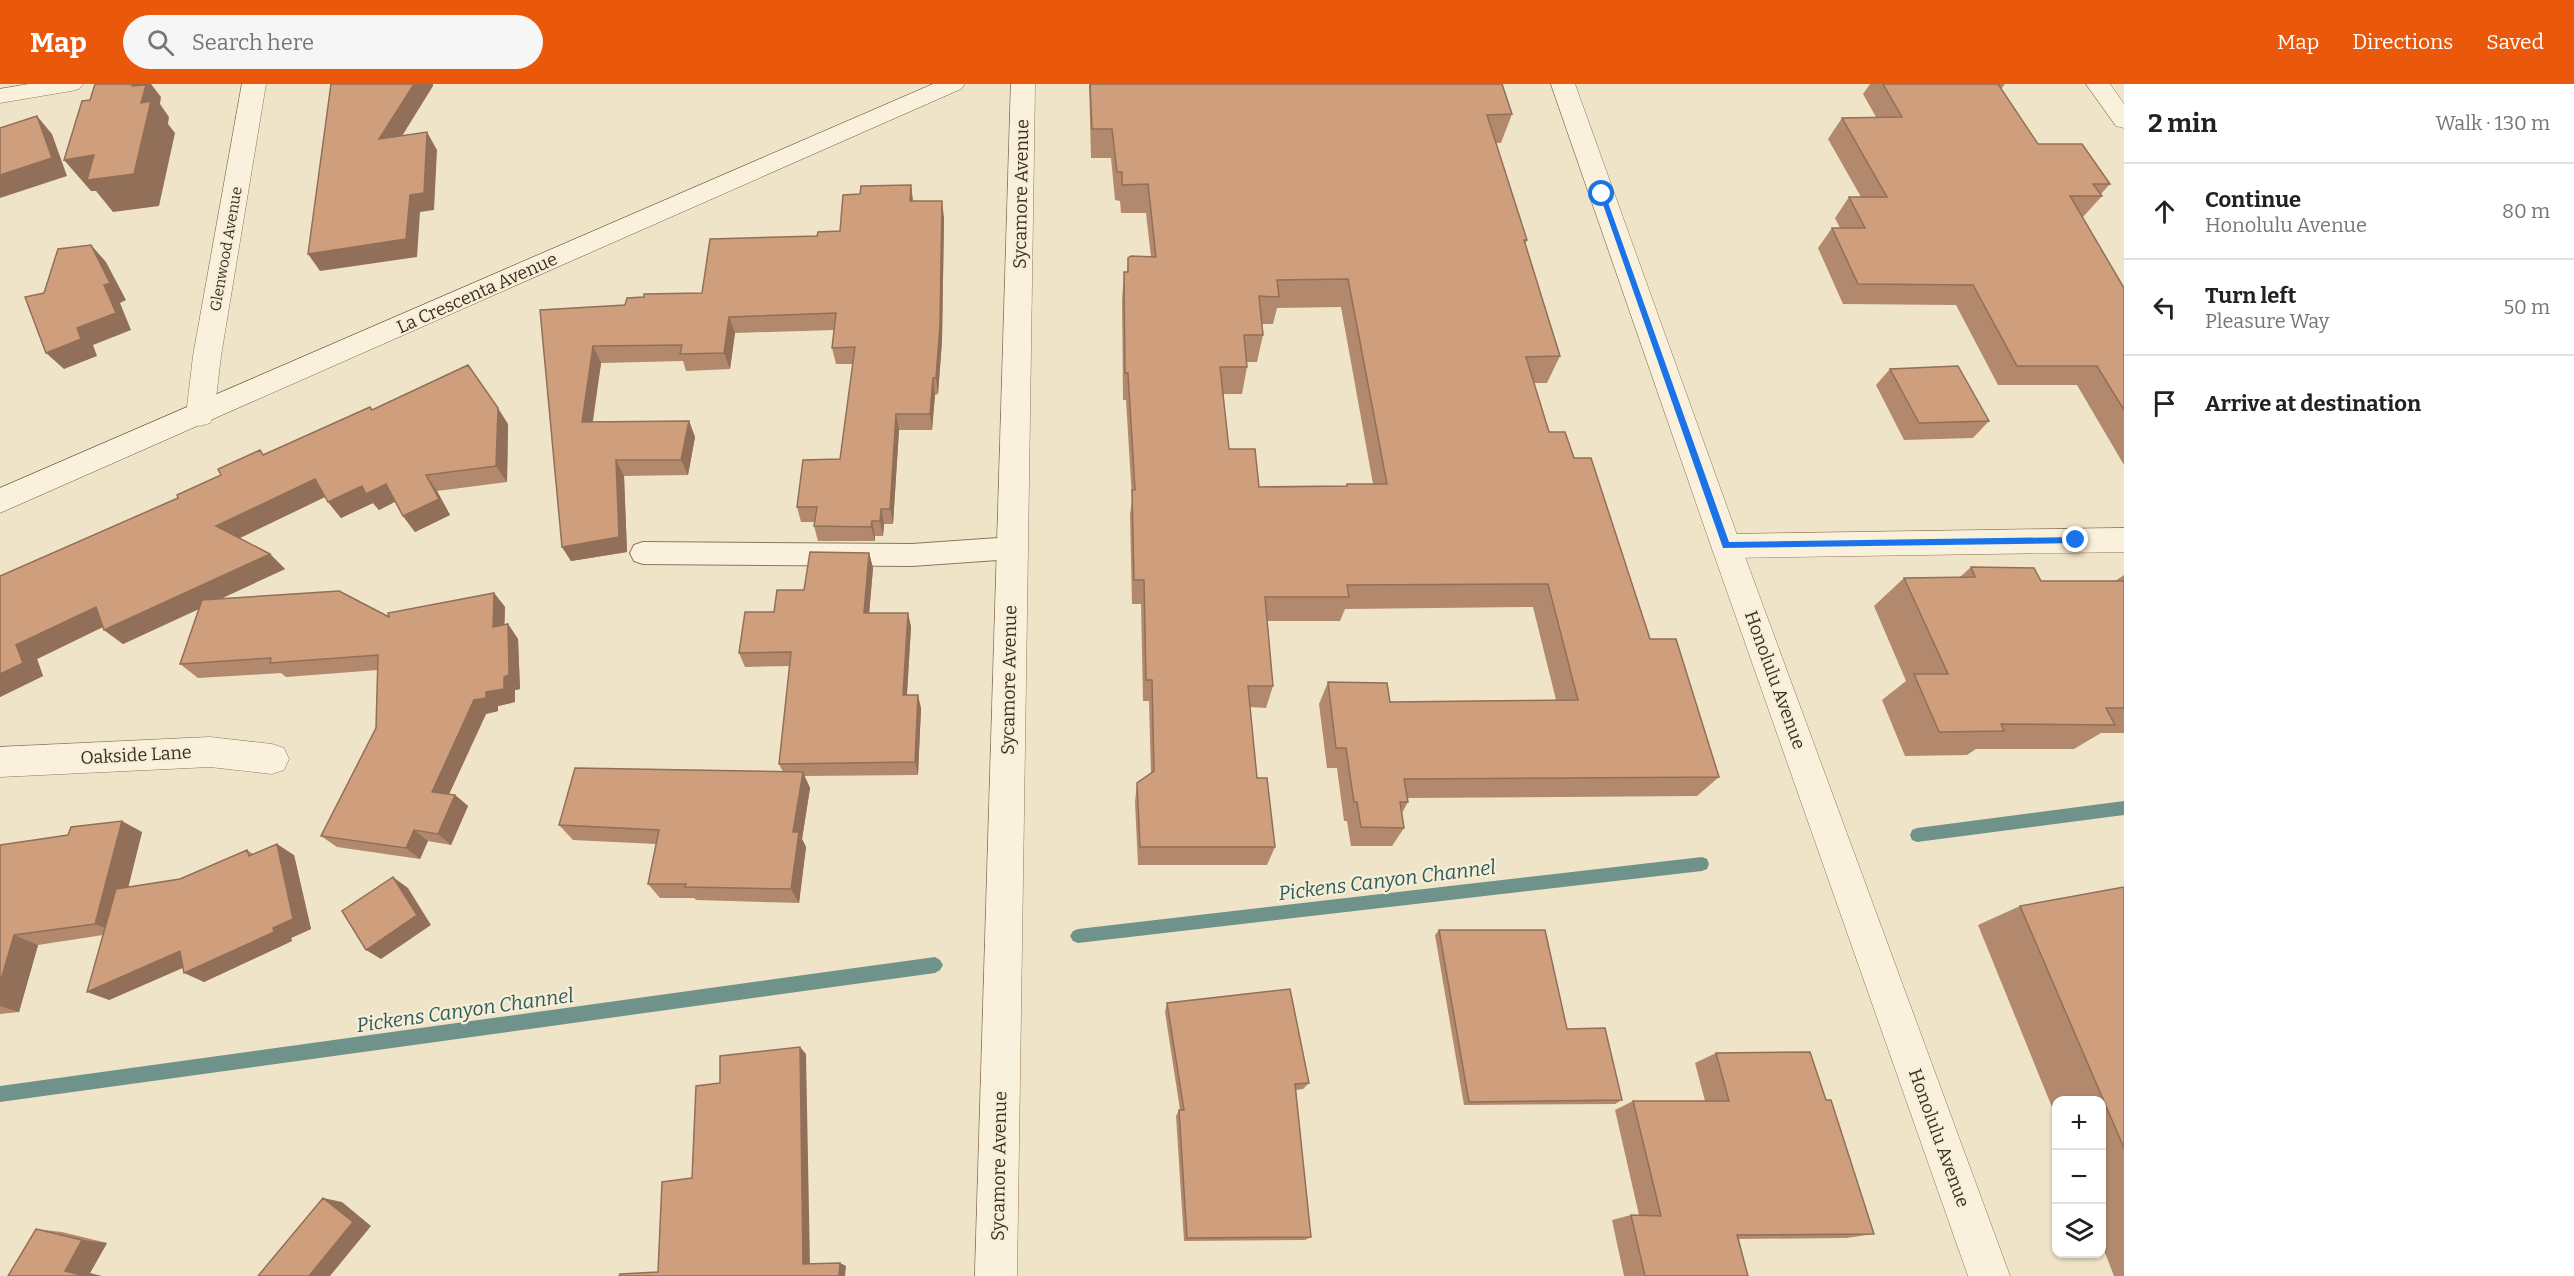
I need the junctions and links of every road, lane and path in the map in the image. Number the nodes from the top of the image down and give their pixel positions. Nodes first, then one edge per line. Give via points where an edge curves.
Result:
1 (71, 84) edge
2 (254, 84) edge
3 (952, 84) edge
4 (1023, 84) edge
5 (1563, 84) edge
6 (2098, 84) edge
7 (0, 96) edge
8 (2124, 121) edge
9 (200, 415) junction
10 (0, 501) edge
11 (2124, 540) edge
12 (1726, 546) junction
13 (1012, 548) junction
14 (643, 553) dead end
15 (272, 759) dead end
16 (0, 762) edge
17 (996, 1276) edge
18 (1989, 1276) edge

1 - 7 street
2 - 9 street, Glenwood Avenue
3 - 9 street, La Crescenta Avenue
4 - 13 street, Sycamore Avenue
5 - 12 street, Honolulu Avenue
6 - 8 street
9 - 10 street, La Crescenta Avenue
11 - 12 street
12 - 18 street, Honolulu Avenue
13 - 14 lane via 912,555
13 - 17 street, Sycamore Avenue
15 - 16 street, Oakside Lane via 210,752

